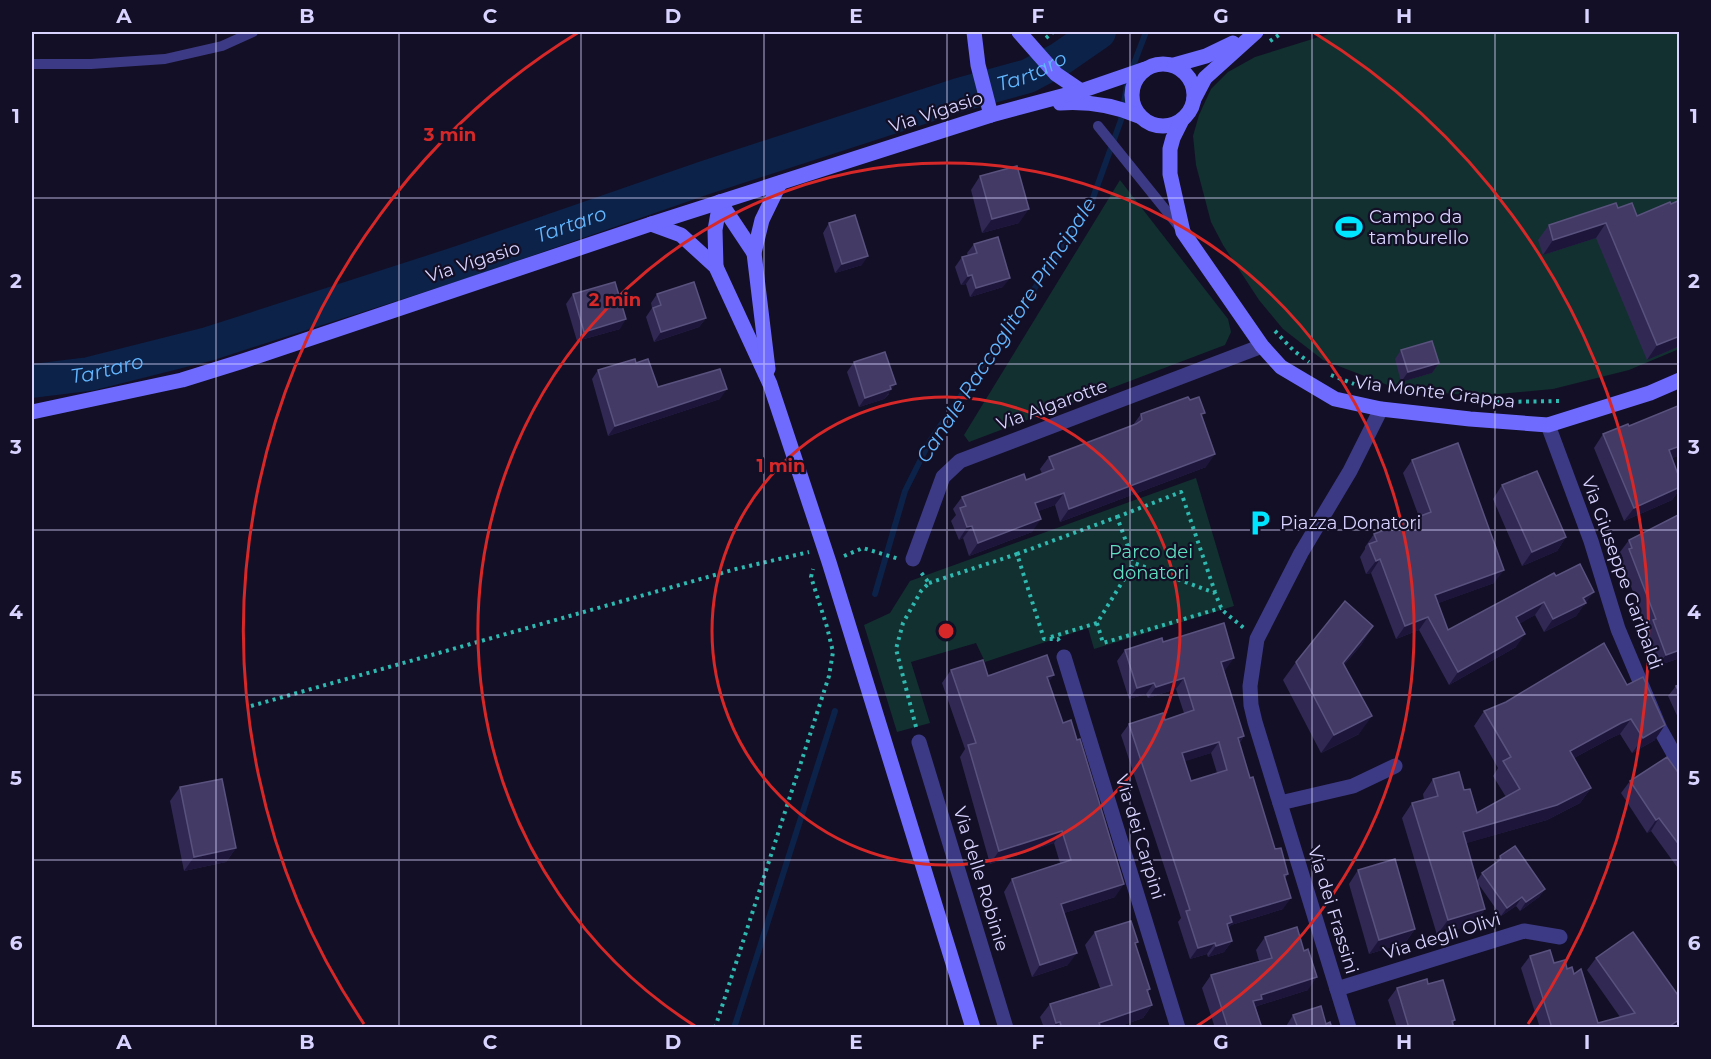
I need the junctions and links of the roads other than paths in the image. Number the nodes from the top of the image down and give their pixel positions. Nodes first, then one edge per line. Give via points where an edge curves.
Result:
1 (253, 32) edge
2 (974, 32) edge
3 (1019, 32) edge
4 (1259, 36) edge
5 (32, 64) edge
6 (1167, 64) junction
7 (1145, 69) junction
8 (1081, 91) junction
9 (1066, 99) junction
10 (1194, 99) junction
11 (989, 109) junction
12 (1182, 120) junction
13 (1149, 121) junction
14 (1101, 130) dead end
15 (1170, 149) junction
16 (780, 183) junction
17 (720, 202) junction
18 (651, 224) junction
19 (1183, 232) junction
20 (754, 253) junction
21 (716, 267) junction
22 (1262, 346) junction
23 (1680, 380) edge
24 (770, 384) junction
25 (1381, 409) junction
26 (32, 412) edge
27 (1548, 425) junction
28 (905, 559) road end
29 (1064, 657) road end
30 (919, 742) road end
31 (1680, 765) edge
32 (1395, 766) dead end
33 (1280, 803) junction
34 (1560, 937) dead end
35 (1337, 989) junction
36 (973, 1028) edge
37 (1006, 1028) edge
38 (1178, 1028) edge
39 (1349, 1028) edge

1 - 5 lane via 222,46 165,59
2 - 11 street
3 - 8 street via 1056,74
4 - 6 street via 1206,56
4 - 10 street via 1205,78
6 - 7 street
6 - 10 street via 1188,76
7 - 8 street, Via Vigasio
7 - 13 street via 1135,80 1131,95 1134,106
8 - 9 street, Via Vigasio
9 - 11 street, Via Vigasio
9 - 13 street, Via Vigasio via 1118,107
10 - 12 street
11 - 16 street, Via Vigasio
12 - 13 street via 1175,124
12 - 15 street, Via Monte Grappa
13 - 15 street, Via Monte Grappa
14 - 19 lane, Via Monte Grappa
15 - 19 street, Via Monte Grappa via 1170,174
16 - 17 street, Via Vigasio
16 - 20 street via 762,220
17 - 18 street, Via Vigasio
17 - 20 street
17 - 21 street via 715,230
18 - 21 street via 681,235
18 - 26 street, Via Vigasio via 192,377
19 - 22 street, Via Monte Grappa
20 - 24 street
21 - 24 street
22 - 25 street, Via Monte Grappa via 1281,367 1335,399
22 - 28 street, Via Algarotte via 960,460 943,477
23 - 27 street, Via Monte Grappa
24 - 36 street
25 - 27 street, Via Monte Grappa
25 - 33 street, Via dei Frassini via 1257,639 1251,705
27 - 31 street, Via Giuseppe Garibaldi via 1591,541 1618,629 1660,729
29 - 38 street, Via dei Carpini
30 - 37 street, Via delle Robinie
32 - 33 street via 1353,786
33 - 35 street, Via dei Frassini
34 - 35 street, Via degli Olivi via 1524,931
35 - 39 street, Via dei Frassini

